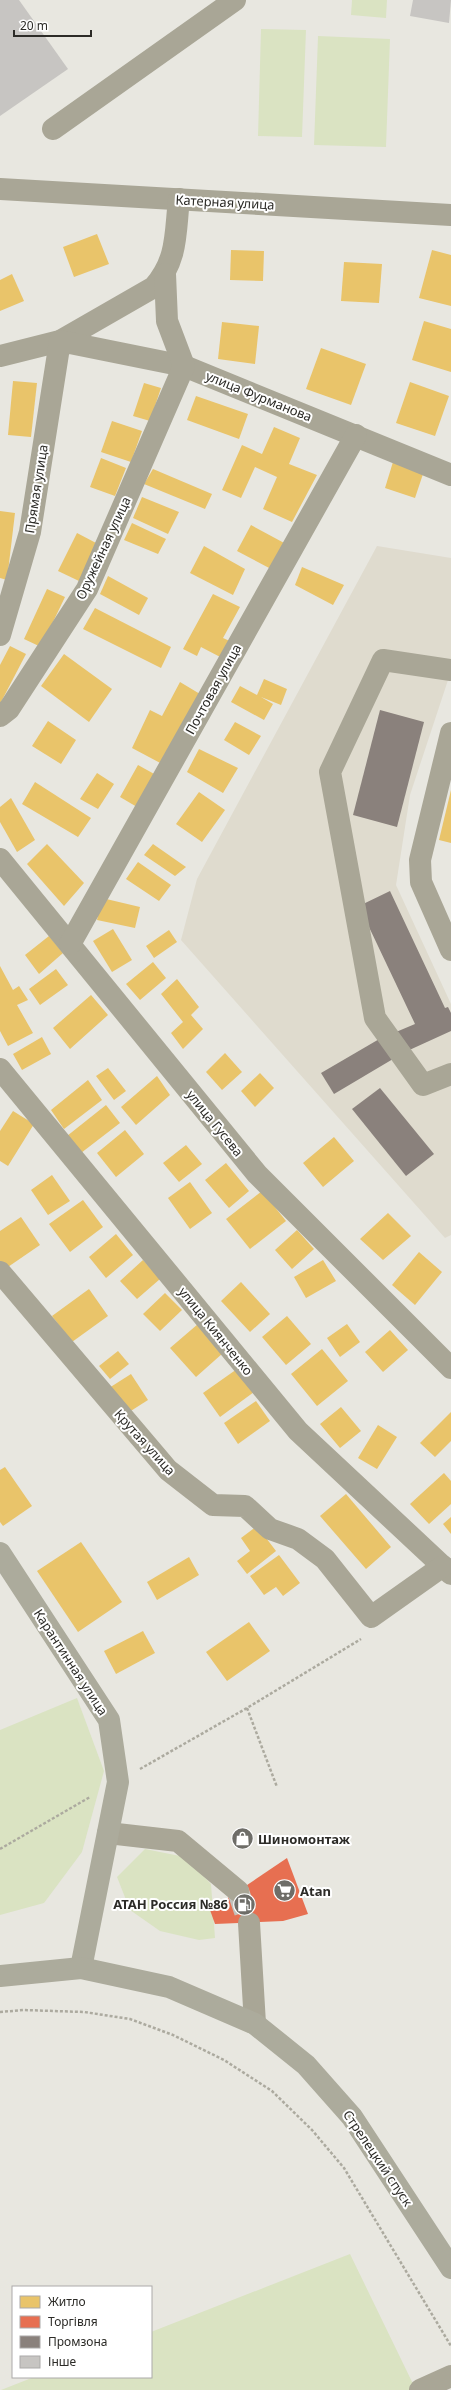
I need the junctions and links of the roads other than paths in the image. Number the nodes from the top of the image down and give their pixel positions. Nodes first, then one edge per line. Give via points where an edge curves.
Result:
1 (235, 0) edge
2 (53, 129) dead end
3 (0, 188) edge
4 (179, 199) junction
5 (451, 215) edge
6 (166, 274) junction
7 (60, 341) junction
8 (0, 356) edge
9 (184, 366) junction
10 (356, 434) junction
11 (451, 475) edge
12 (0, 635) edge
13 (451, 670) edge
14 (0, 716) edge
15 (451, 733) edge
16 (0, 859) edge
17 (70, 944) junction
18 (451, 950) edge
19 (0, 1069) edge
20 (451, 1074) edge
21 (0, 1272) edge
22 (451, 1368) edge
23 (0, 1553) edge
24 (447, 1570) edge
25 (108, 1833) junction
26 (238, 1891) tunnel mouth
27 (249, 1923) tunnel mouth
28 (81, 1968) junction
29 (0, 1976) edge
30 (255, 2024) junction
31 (451, 2268) edge
32 (451, 2376) edge
33 (420, 2390) edge

1 - 2 street
3 - 4 street, Катерная улица
4 - 5 street, Катерная улица
4 - 6 street, улица Фурманова via 172,258
6 - 7 street, улица Фурманова via 154,287
6 - 9 street via 167,321
7 - 8 street, улица Фурманова
7 - 9 street, улица Фурманова
7 - 12 street, Прямая улица via 30,532
9 - 10 street, улица Фурманова
9 - 14 street, Оружейная улица via 87,589 9,709
10 - 11 street, улица Фурманова
10 - 17 street, Почтовая улица
13 - 20 street via 383,660 330,772 375,1018 423,1084
15 - 18 street via 420,860 421,882
16 - 17 street, улица Гусева
17 - 22 street, улица Гусева via 257,1174
19 - 24 street, улица Киянченко via 298,1431
21 - 24 street, Крутая улица via 168,1470 213,1505 245,1506 270,1529 298,1539 325,1559 370,1617
23 - 25 main road, Карантинная улица via 109,1720 118,1782
25 - 26 street via 178,1841
25 - 28 main road, Карантинная улица
27 - 30 street
28 - 29 main road, Стрелецкий спуск
28 - 30 main road, Стрелецкий спуск via 170,1987
30 - 31 main road, Стрелецкий спуск via 306,2065 352,2117
32 - 33 street

